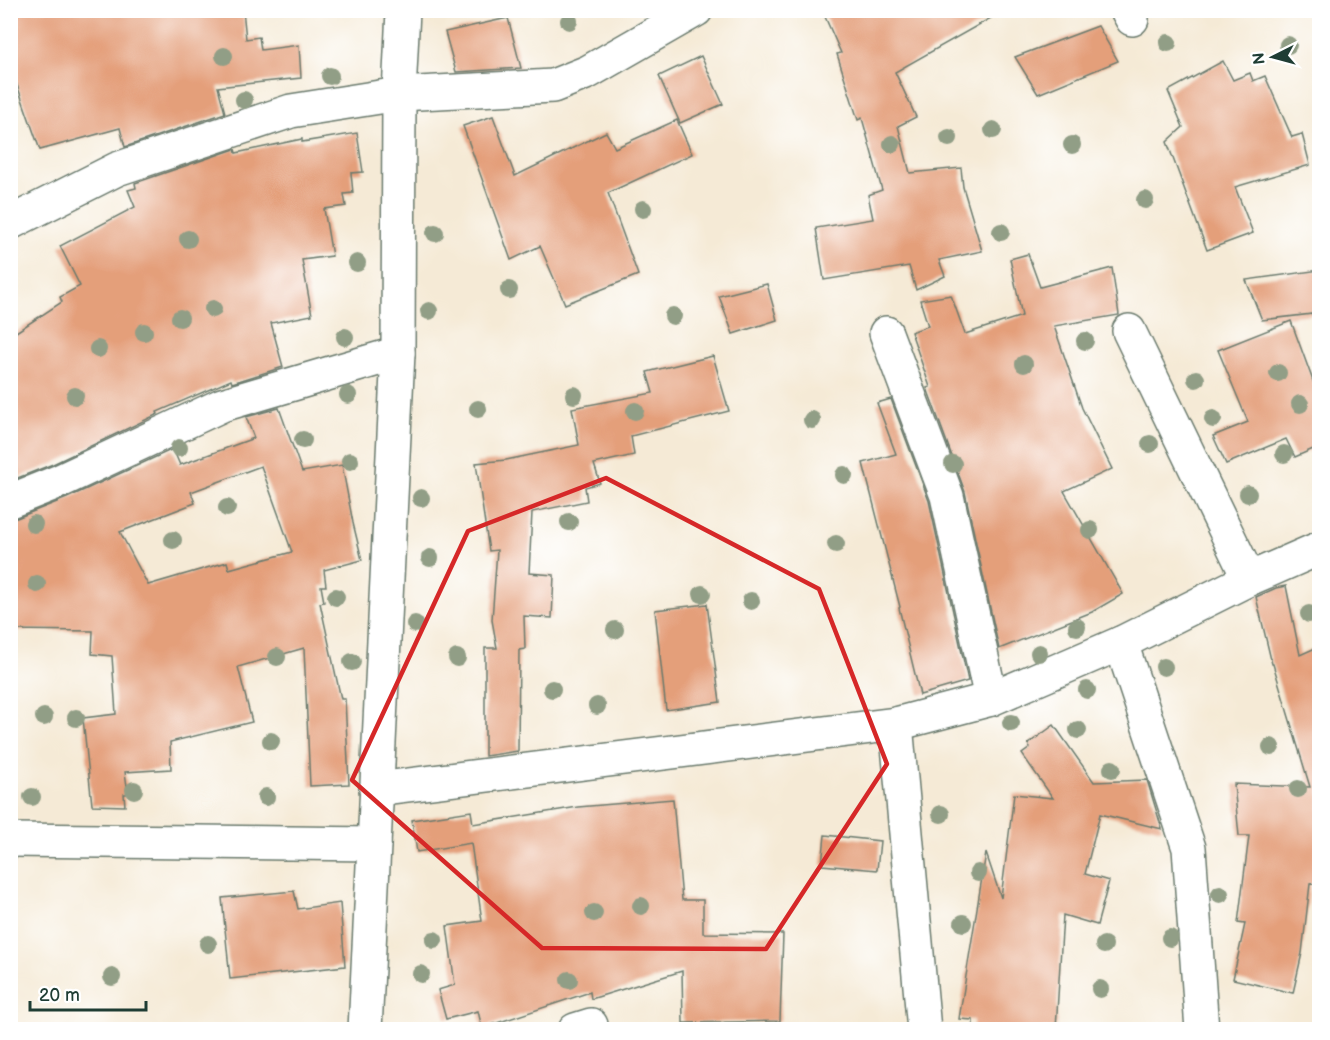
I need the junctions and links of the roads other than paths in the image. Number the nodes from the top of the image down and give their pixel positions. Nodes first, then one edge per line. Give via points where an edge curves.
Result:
1 (403, 10) edge
2 (696, 10) edge
3 (399, 94) junction
4 (10, 223) edge
5 (1129, 331) dead end
6 (886, 333) dead end
7 (398, 353) junction
8 (10, 501) edge
9 (1320, 548) edge
10 (1249, 579) junction
11 (1121, 643) junction
12 (991, 699) junction
13 (896, 724) junction
14 (376, 789) junction
15 (10, 840) edge
16 (374, 844) junction
17 (365, 1029) edge
18 (924, 1029) edge
19 (1202, 1029) edge

1 - 3 street
2 - 3 street via 588,72 553,86
3 - 4 street via 291,111 172,149 117,168
3 - 7 street
5 - 10 street
6 - 12 street via 947,496
7 - 8 street via 222,405
7 - 14 street
9 - 10 street
10 - 11 street
11 - 12 street
11 - 19 street via 1189,848
12 - 13 street
13 - 14 street
13 - 18 street
14 - 16 street
15 - 16 street
16 - 17 street

